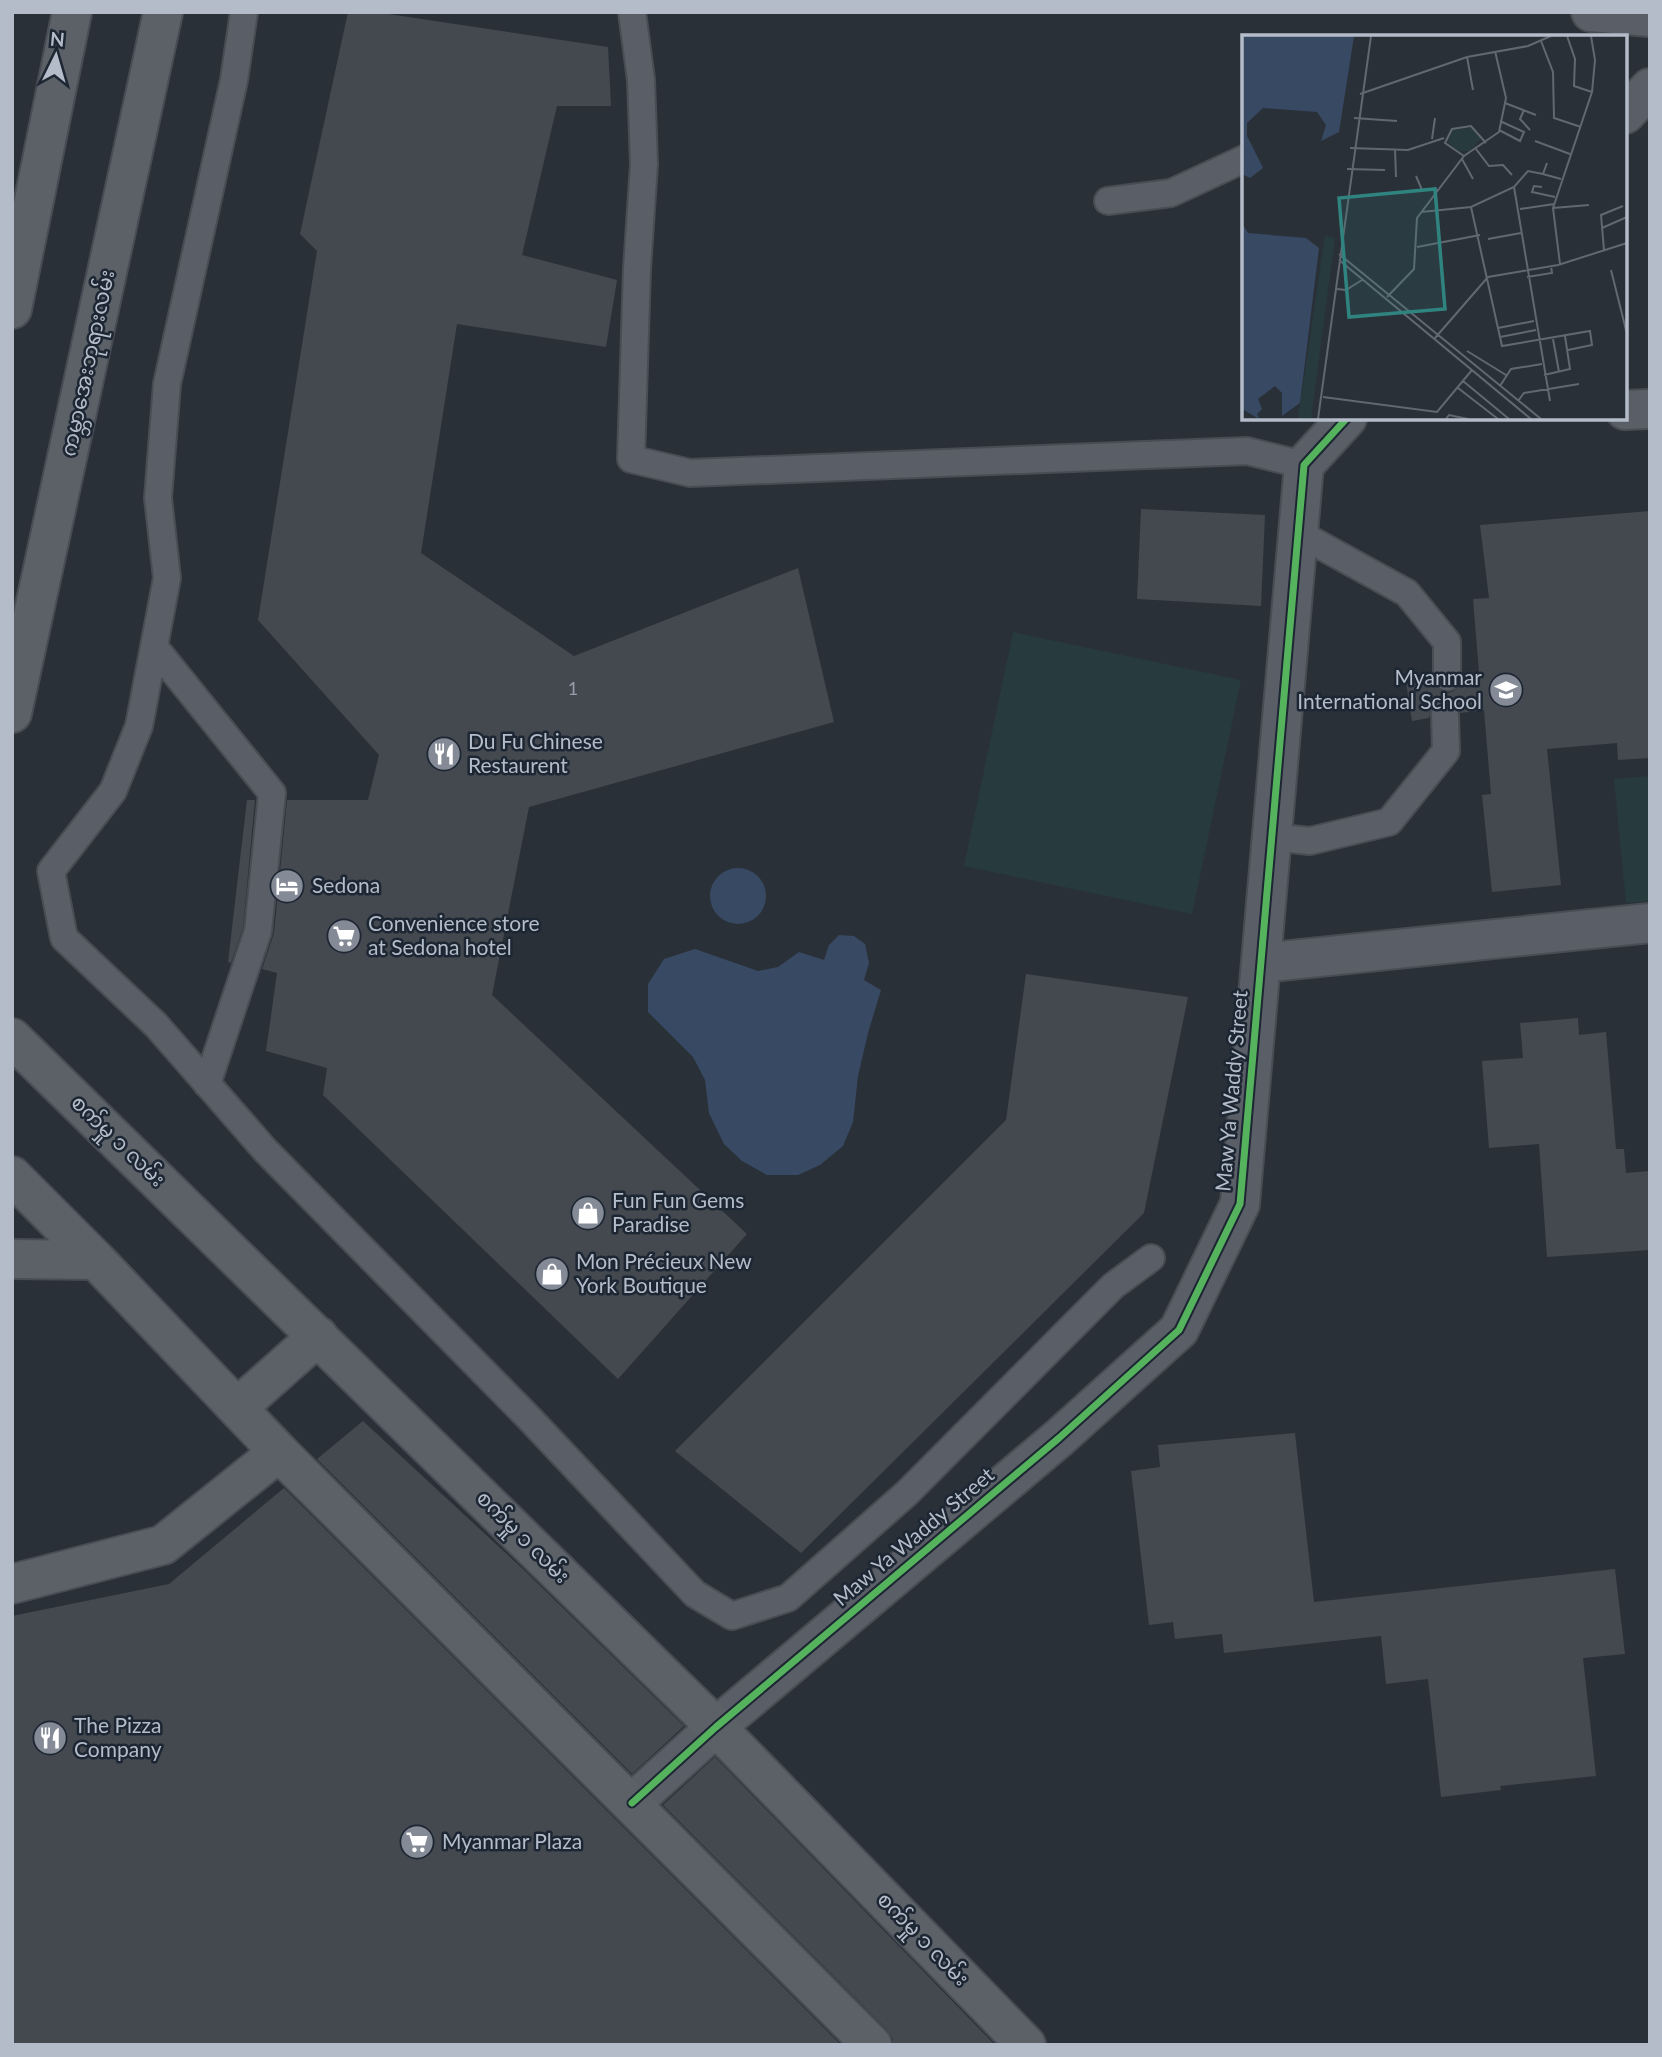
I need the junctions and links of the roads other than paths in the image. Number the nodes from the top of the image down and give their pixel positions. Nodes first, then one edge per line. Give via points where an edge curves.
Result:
1 (72, 12) edge
2 (163, 12) edge
3 (244, 12) edge
4 (632, 12) edge
5 (1591, 12) edge
6 (1650, 17) edge
7 (1650, 88) edge
8 (1627, 112) edge
9 (1242, 160) edge
10 (1108, 201) dead end
11 (12, 309) edge
12 (1650, 409) edge
13 (1627, 410) edge
14 (1345, 420) edge
15 (1304, 465) junction
16 (1298, 533) junction
17 (155, 648) junction
18 (1447, 677) dead end
19 (12, 713) edge
20 (1445, 715) dead end
21 (1272, 837) junction
22 (1650, 923) edge
23 (1261, 963) junction
24 (12, 1038) edge
25 (207, 1084) junction
26 (12, 1175) edge
27 (1151, 1258) dead end
28 (12, 1259) edge
29 (96, 1260) junction
30 (318, 1335) junction
31 (237, 1408) junction
32 (279, 1452) junction
33 (12, 1584) edge
34 (716, 1727) junction
35 (632, 1803) junction
36 (872, 2045) edge
37 (1026, 2045) edge

1 - 11 main road
2 - 19 main road, ကမ္ဘာအေးဘုရားလမ်း
3 - 17 lane via 234,80 167,384 158,498 167,578
4 - 15 lane via 641,80 644,164 631,459 690,473 1247,450
5 - 6 street
7 - 8 street
9 - 10 lane via 1171,193
12 - 13 street
14 - 15 street
15 - 16 street, Maw Ya Waddy Street
16 - 18 lane via 1407,593 1447,642
16 - 21 street, Maw Ya Waddy Street
17 - 25 lane via 272,793 258,931
17 - 25 lane via 139,726 113,791 51,871 64,938 156,1026
20 - 21 lane via 1446,751 1389,822 1310,841
21 - 23 street, Maw Ya Waddy Street
22 - 23 street
23 - 34 street, Maw Ya Waddy Street via 1240,1204 1179,1330 1059,1438
24 - 30 main road, စက်မှု ၁ လမ်း
25 - 27 lane via 265,1150 695,1594 732,1616 788,1598 907,1493 1113,1286
26 - 29 main road
28 - 29 main road
29 - 31 main road
30 - 31 main road
30 - 34 main road, စက်မှု ၁ လမ်း
31 - 32 main road
32 - 33 main road via 163,1545
32 - 35 main road
34 - 35 street, Maw Ya Waddy Street
34 - 37 main road, စက်မှု ၁ လမ်း
35 - 36 main road

